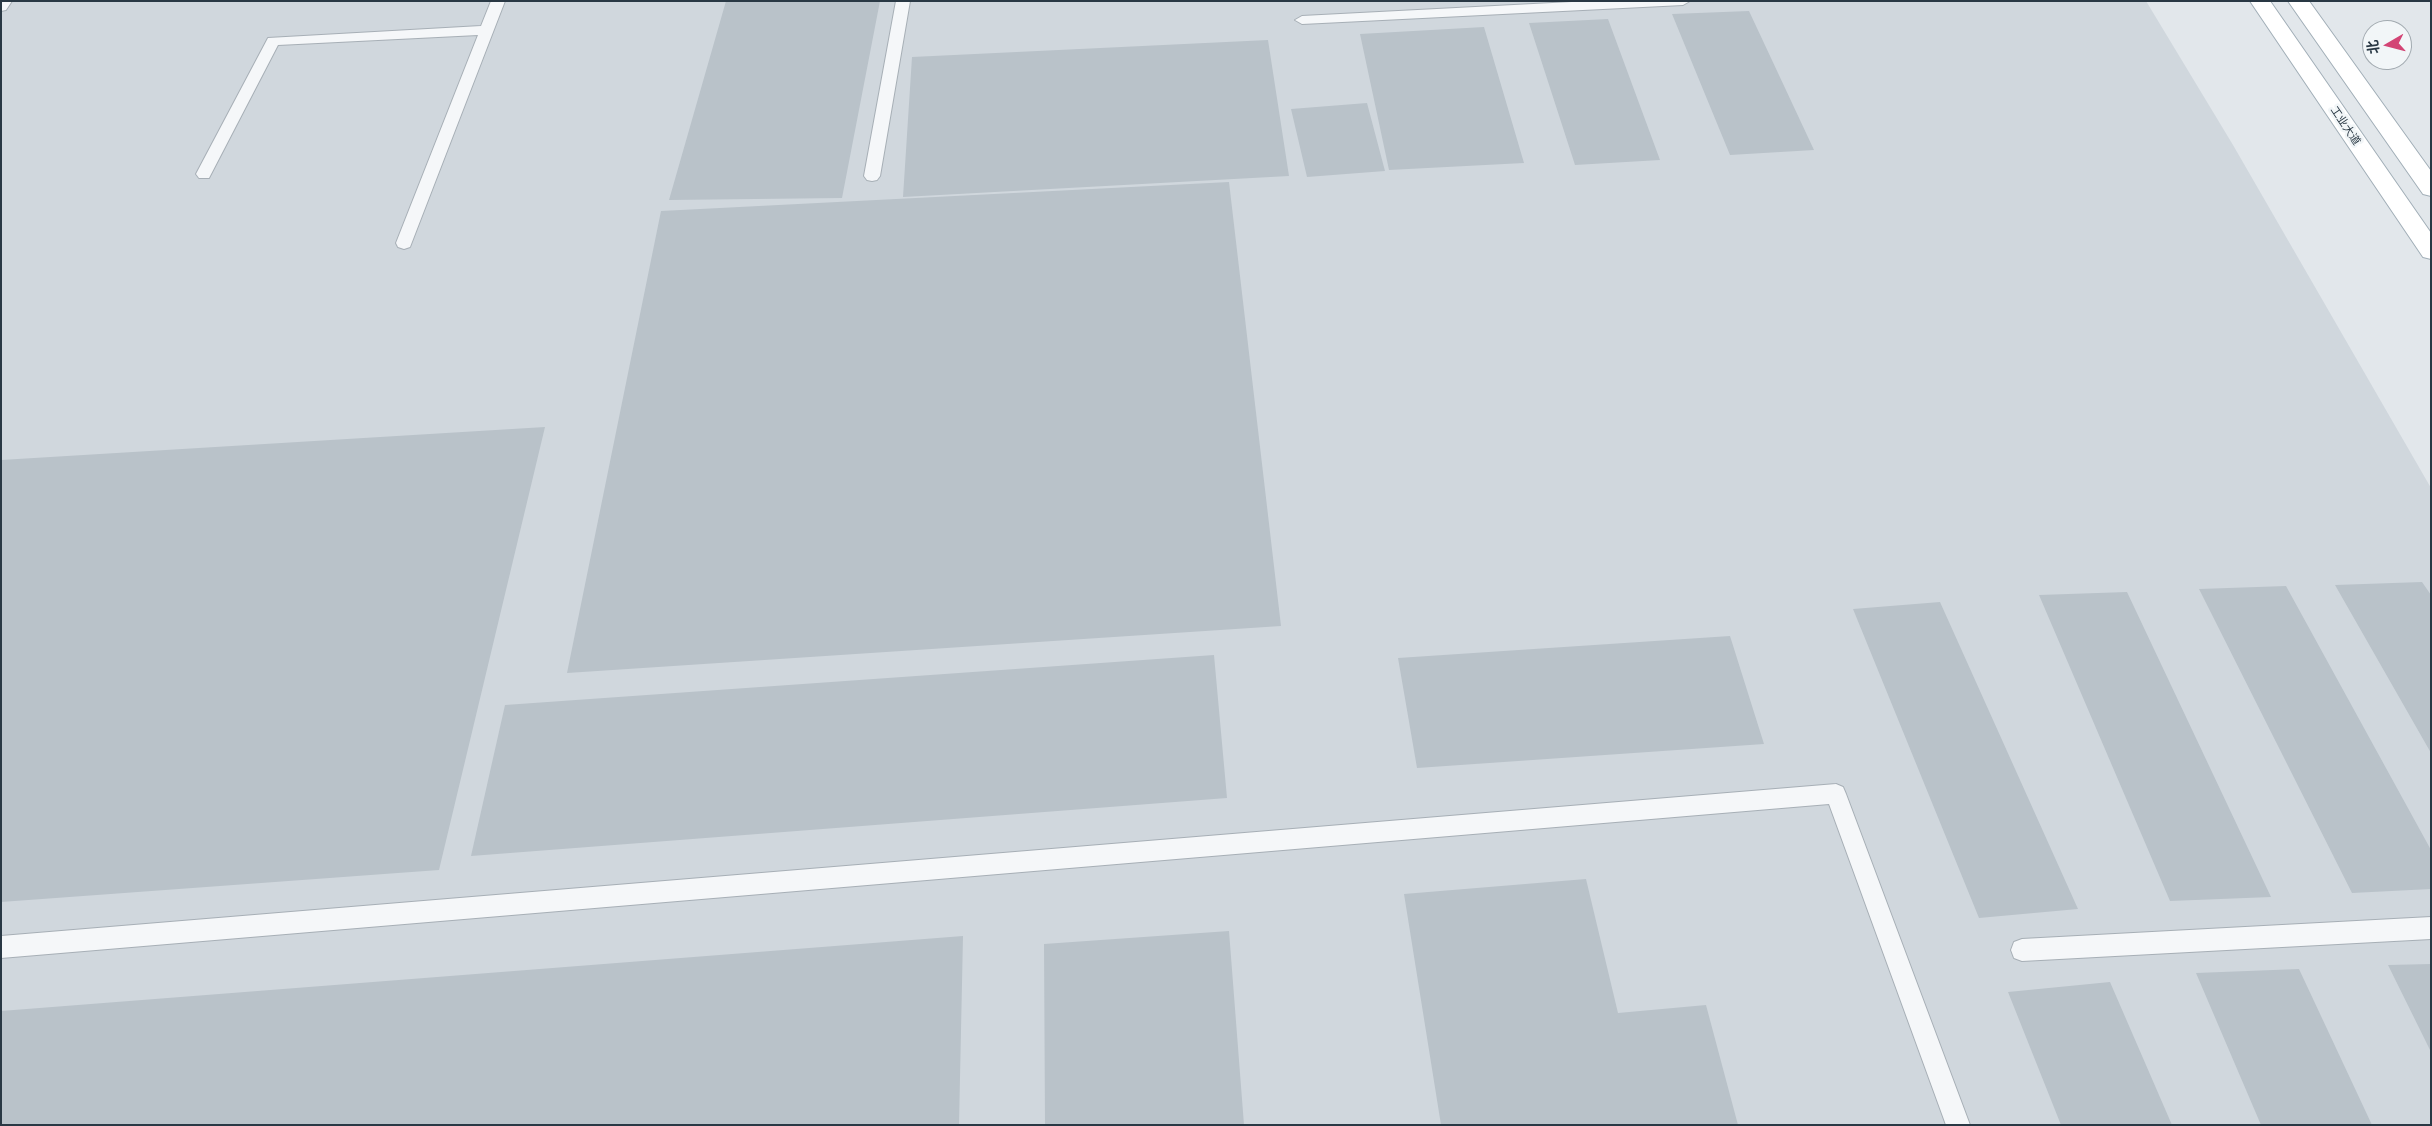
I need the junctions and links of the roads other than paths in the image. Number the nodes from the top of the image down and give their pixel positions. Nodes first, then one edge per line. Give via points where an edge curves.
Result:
1 (5, 1) edge
2 (498, 1) edge
3 (903, 1) edge
4 (1682, 1) edge
5 (2260, 1) edge
6 (2298, 1) edge
7 (1, 7) edge
8 (1302, 20) dead end
9 (487, 30) junction
10 (204, 174) dead end
11 (872, 176) dead end
12 (2431, 188) edge
13 (404, 243) dead end
14 (2431, 251) edge
15 (2431, 928) edge
16 (1, 947) edge
17 (2022, 950) dead end
18 (1958, 1125) edge

1 - 7 lane
2 - 9 lane
3 - 11 lane
4 - 8 lane
5 - 14 main road, 工业大道
6 - 12 main road
9 - 10 lane via 273,41
9 - 13 lane
15 - 17 lane
16 - 18 lane via 1836,794

